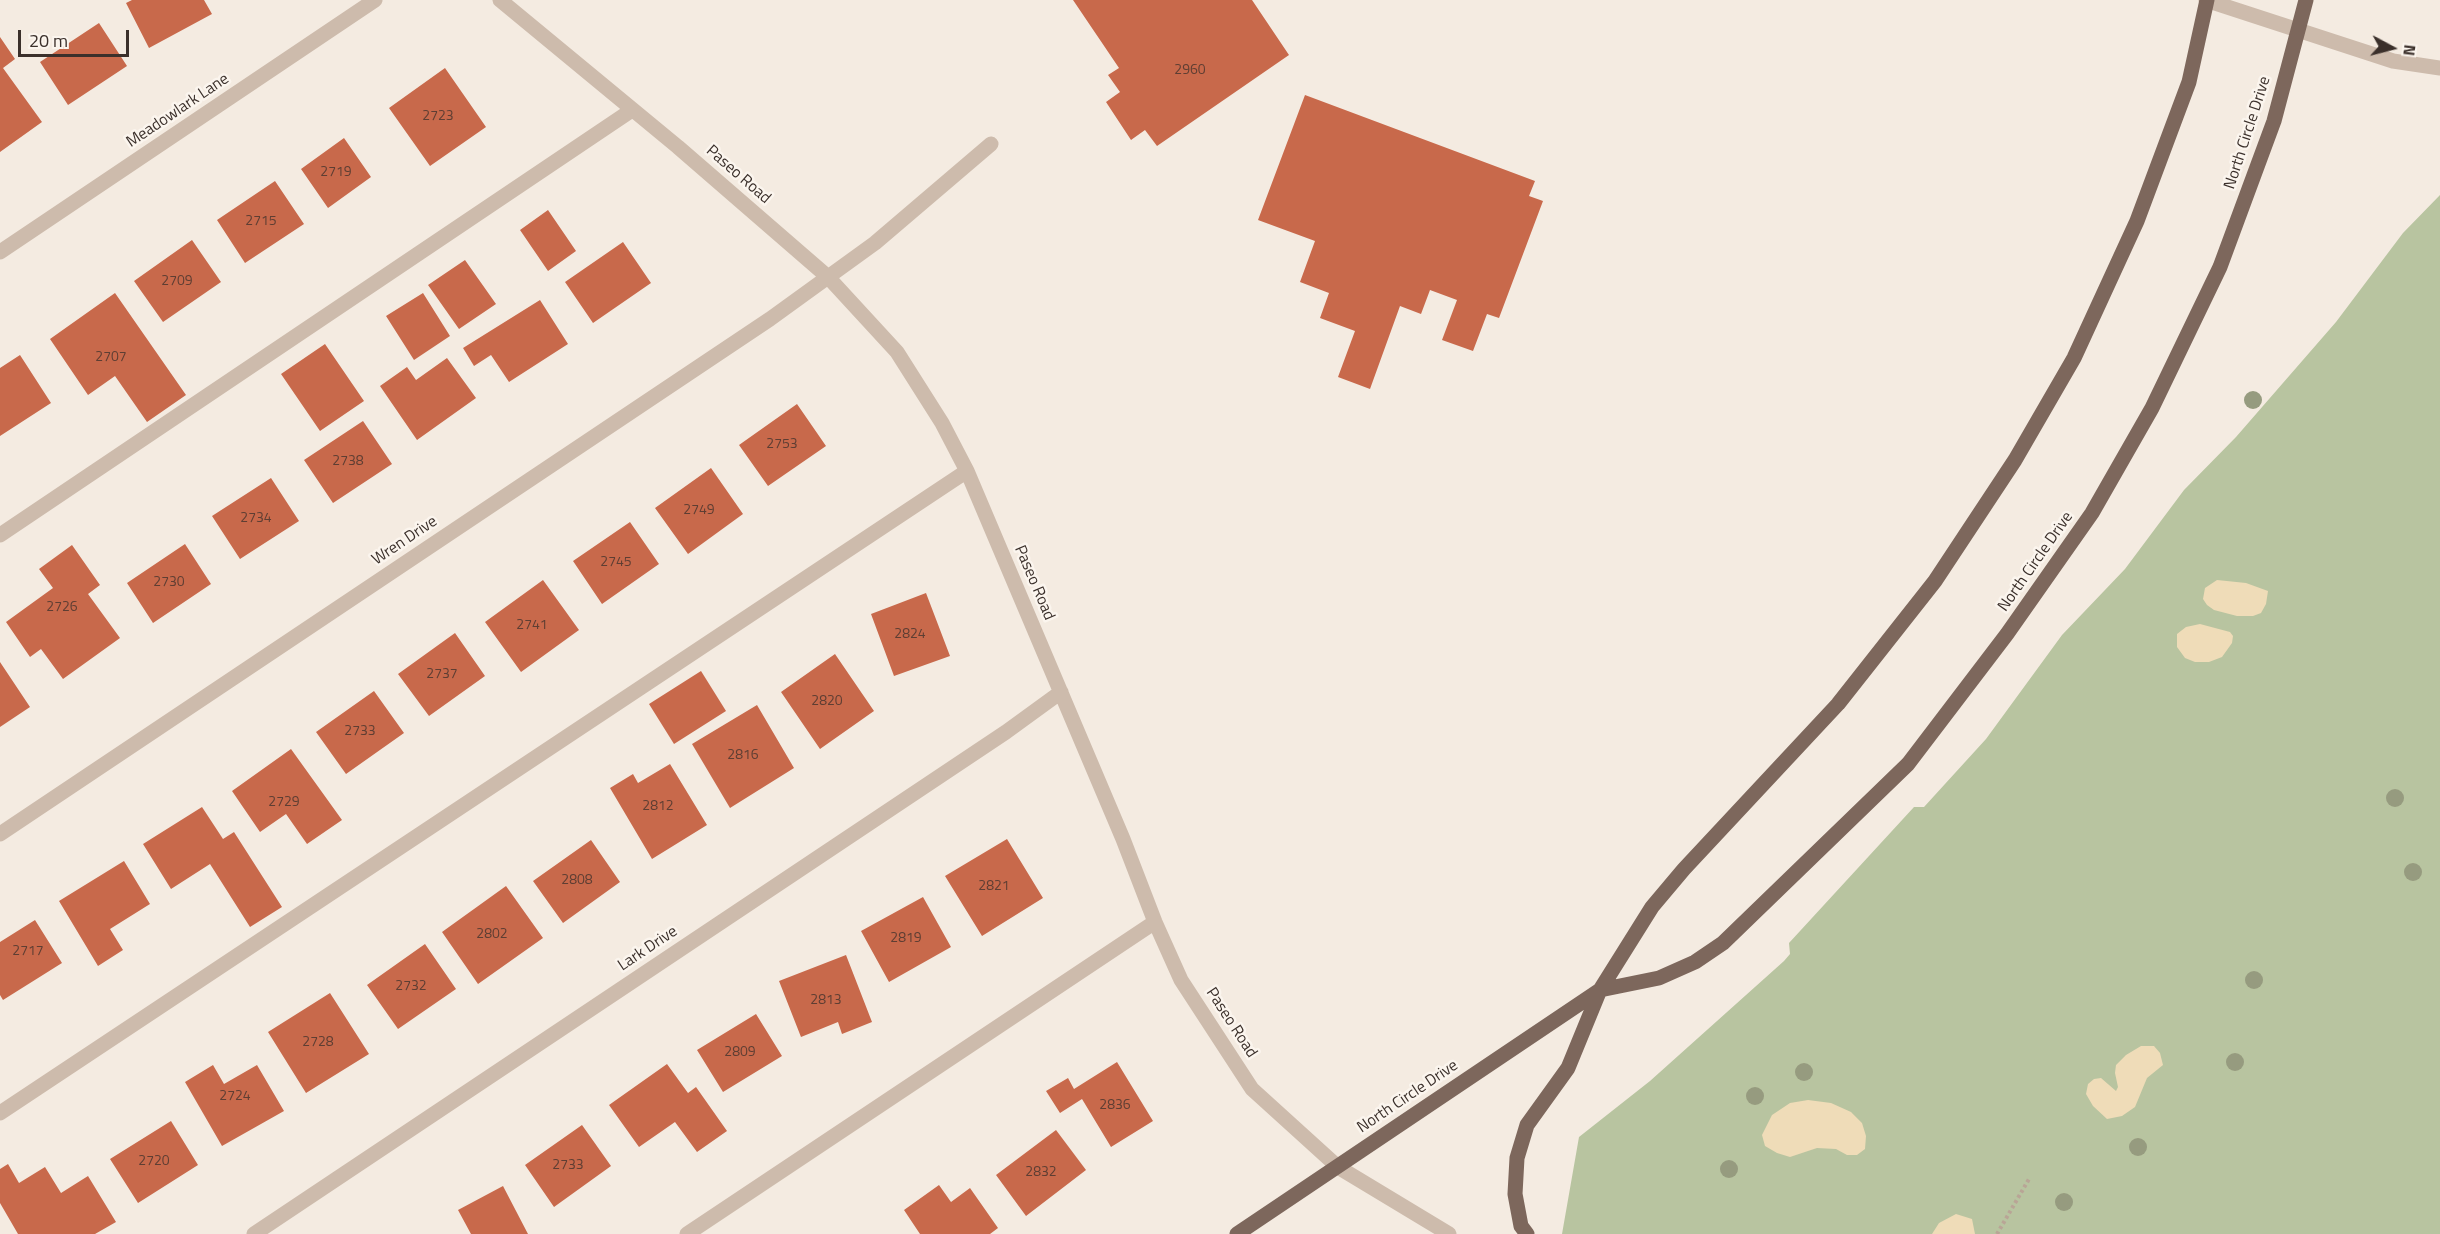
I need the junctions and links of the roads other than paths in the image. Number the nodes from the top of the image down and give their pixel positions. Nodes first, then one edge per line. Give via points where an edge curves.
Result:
1 (375, 0) edge
2 (500, 0) edge
3 (2207, 0) edge
4 (2306, 0) edge
5 (2298, 30) junction
6 (2440, 68) edge
7 (632, 110) junction
8 (991, 144) dead end
9 (0, 252) edge
10 (828, 277) junction
11 (968, 471) junction
12 (0, 535) edge
13 (1061, 692) junction
14 (0, 834) edge
15 (1155, 922) junction
16 (1600, 990) junction
17 (0, 1113) edge
18 (1338, 1167) junction
19 (255, 1234) edge
20 (687, 1234) edge
21 (1237, 1234) edge
22 (1449, 1234) edge
23 (1527, 1234) edge

1 - 9 street, Meadowlark Lane
2 - 7 street, Paseo Road
3 - 5 street
3 - 16 main road, North Circle Drive via 2189,82 2137,221 2074,358 2016,460 1935,581 1838,704 1652,907
4 - 5 main road, North Circle Drive
5 - 6 street via 2393,61
5 - 16 main road, North Circle Drive via 2274,121 2220,267 2152,408 2092,513 2007,634 1908,764 1723,943 1695,962 1659,978
7 - 10 street, Paseo Road
7 - 12 street
8 - 10 street, Wren Drive via 884,236
10 - 11 street, Paseo Road via 897,352
10 - 14 street, Wren Drive
11 - 13 street, Paseo Road
11 - 17 street
13 - 15 street, Paseo Road
13 - 19 street, Lark Drive
15 - 18 street, Paseo Road via 1181,980 1252,1089
15 - 20 street
16 - 18 main road, North Circle Drive
16 - 23 main road via 1568,1068 1527,1125 1517,1158 1515,1194 1521,1226
18 - 21 main road, North Circle Drive
18 - 22 street, Paseo Road

